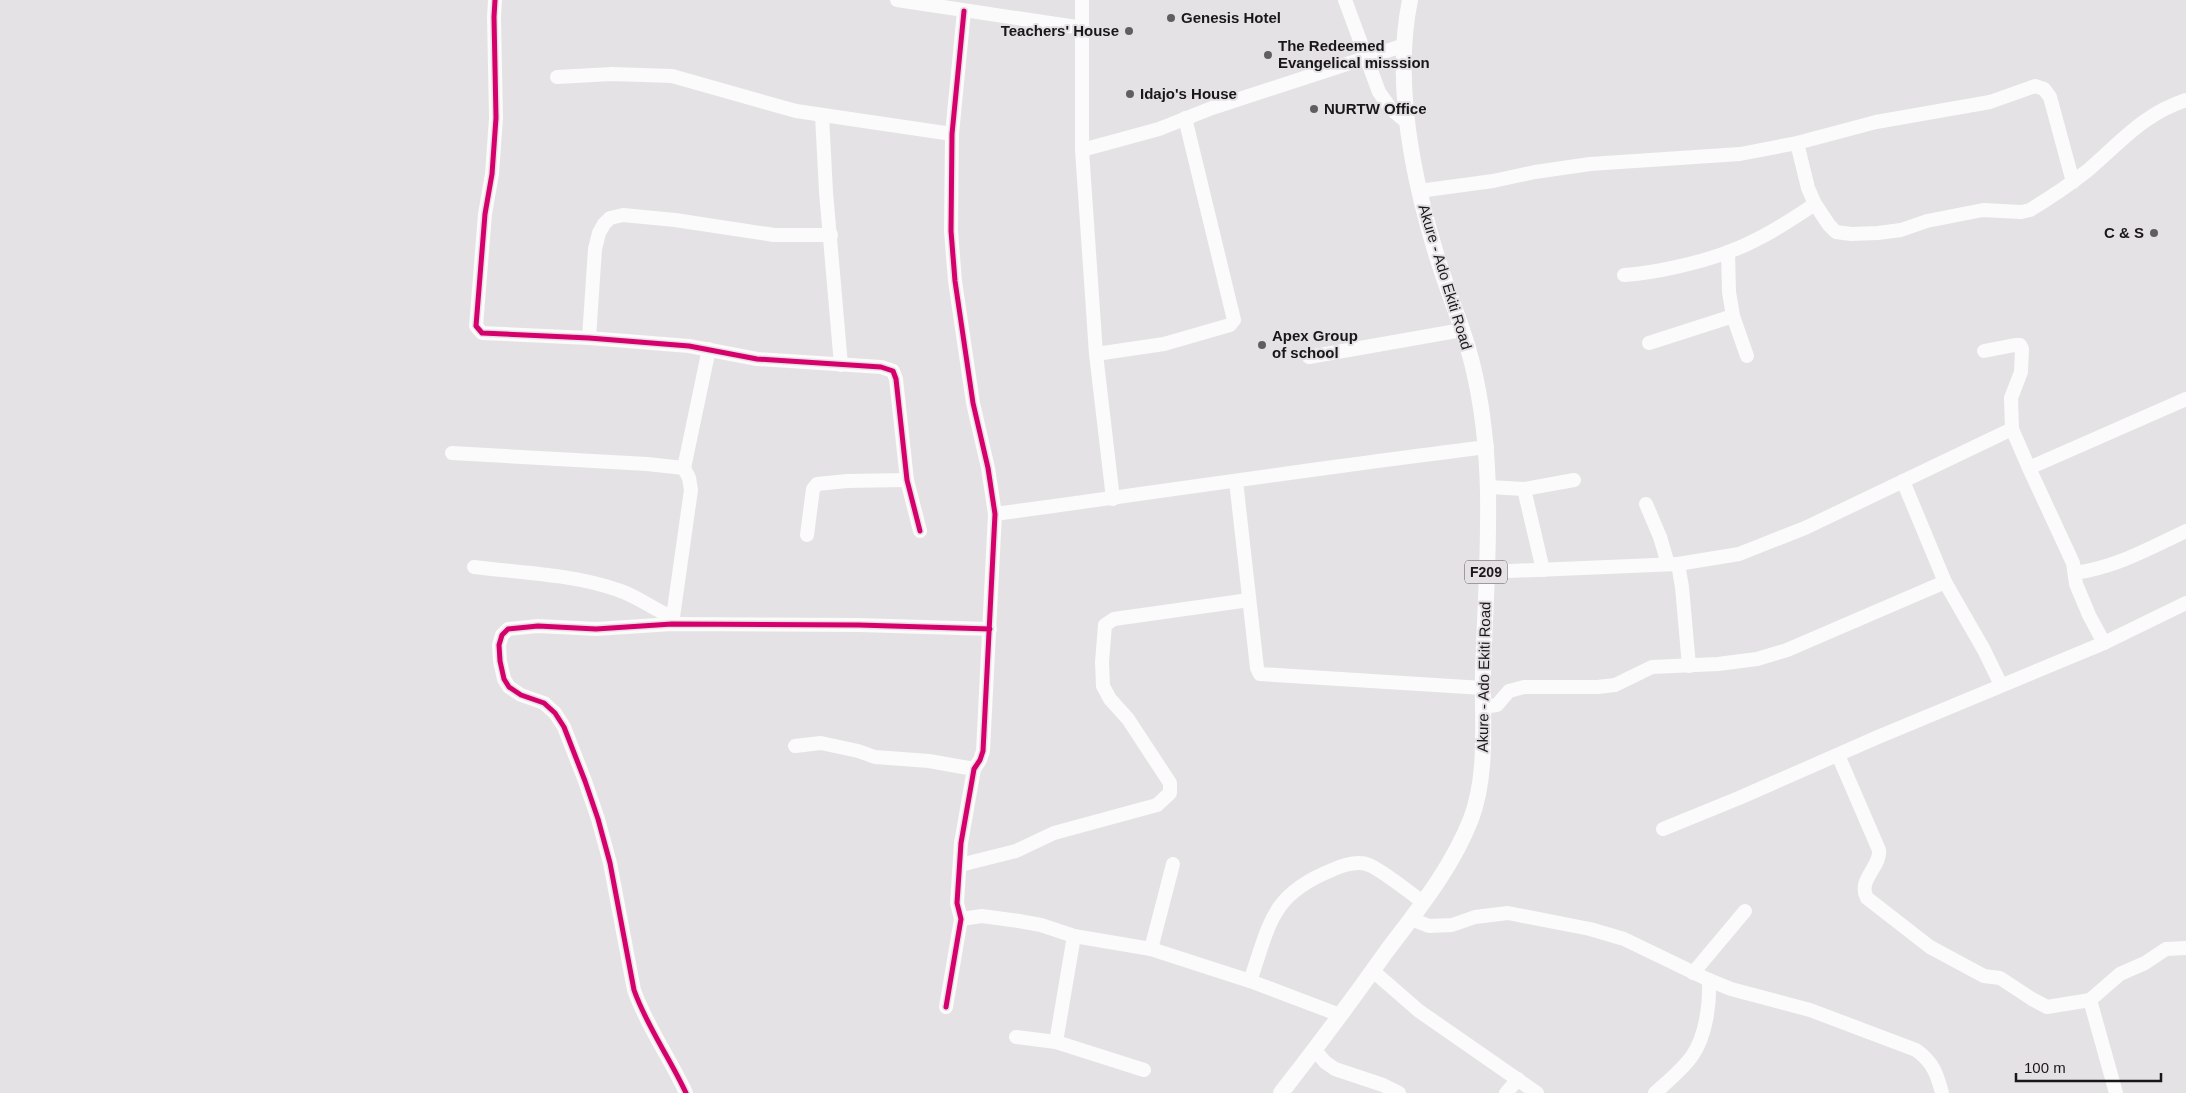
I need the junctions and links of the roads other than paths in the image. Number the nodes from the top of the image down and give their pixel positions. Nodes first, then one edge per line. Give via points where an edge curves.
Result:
1 (495, 0) edge
2 (897, 0) edge
3 (1082, 0) edge
4 (1345, 0) edge
5 (1410, 0) edge
6 (964, 11) junction
7 (1083, 28) junction
8 (1405, 45) junction
9 (1366, 56) junction
10 (557, 78) dead end
11 (2186, 100) edge
12 (822, 116) junction
13 (1186, 118) junction
14 (1408, 123) junction
15 (952, 134) junction
16 (1797, 143) junction
17 (1082, 150) junction
18 (2072, 182) junction
19 (1419, 191) junction
20 (1815, 204) junction
21 (830, 235) junction
22 (1728, 252) junction
23 (1624, 275) dead end
24 (1733, 316) junction
25 (1462, 330) junction
26 (589, 338) junction
27 (1649, 343) dead end
28 (709, 349) junction
29 (1984, 351) dead end
30 (1096, 354) junction
31 (1747, 356) dead end
32 (1309, 357) dead end
33 (841, 365) junction
34 (2186, 399) edge
35 (2012, 429) junction
36 (1487, 448) junction
37 (452, 453) dead end
38 (684, 468) junction
39 (2029, 468) junction
40 (907, 480) junction
41 (1574, 480) dead end
42 (1236, 481) junction
43 (1903, 481) junction
44 (1489, 486) junction
45 (1524, 489) junction
46 (1113, 498) junction
47 (1646, 504) dead end
48 (995, 514) junction
49 (920, 531) dead end
50 (2186, 531) edge
51 (807, 535) dead end
52 (1673, 564) junction
53 (474, 567) dead end
54 (1542, 570) junction
55 (1486, 572) junction
56 (2074, 573) junction
57 (1945, 582) junction
58 (1249, 600) junction
59 (2186, 603) edge
60 (672, 620) junction
61 (990, 629) junction
62 (2104, 643) junction
63 (1689, 666) junction
64 (2001, 685) junction
65 (1483, 688) junction
66 (1482, 707) junction
67 (795, 746) dead end
68 (1838, 755) junction
69 (974, 769) junction
70 (1663, 829) dead end
71 (1173, 864) dead end
72 (960, 865) junction
73 (1423, 902) junction
74 (1745, 911) dead end
75 (961, 919) junction
76 (1411, 919) junction
77 (1074, 936) junction
78 (2186, 948) edge
79 (1151, 949) junction
80 (1373, 971) junction
81 (1694, 973) junction
82 (1709, 980) junction
83 (1250, 981) junction
84 (2090, 1000) junction
85 (946, 1007) dead end
86 (1340, 1015) junction
87 (1016, 1036) dead end
88 (1056, 1042) junction
89 (1314, 1049) junction
90 (1144, 1070) dead end
91 (1518, 1079) junction
92 (686, 1093) edge
93 (1281, 1093) edge
94 (1399, 1093) edge
95 (1506, 1093) edge
96 (1536, 1093) edge
97 (1656, 1093) edge
98 (1942, 1093) edge
99 (2116, 1093) edge

1 - 26 street via 496,118 476,326 482,333
2 - 6 street
3 - 7 street
4 - 9 street
5 - 8 main road, Akure - Ado Ekiti Road / F209
6 - 7 street
6 - 15 street
7 - 17 street
8 - 9 street
8 - 14 main road, Akure - Ado Ekiti Road / F209
9 - 13 street
9 - 14 street via 1379,92
10 - 12 street via 612,74 672,76
11 - 18 street via 2143,121
12 - 15 street
12 - 21 street
13 - 17 street via 1159,129
13 - 30 street via 1234,320 1230,325 1164,344
14 - 19 main road, Akure - Ado Ekiti Road / F209
15 - 48 street via 951,231 955,281 973,403
16 - 18 street via 1876,122 1990,102 2035,86 2044,89 2050,97
16 - 19 street via 1713,158 1658,158 1590,164
16 - 20 street via 1805,180
17 - 30 street
18 - 20 street via 2030,210 1983,210 1878,233 1836,232
19 - 25 main road, Akure - Ado Ekiti Road / F209
20 - 22 street via 1778,228
21 - 26 street via 787,236 640,216 610,218 599,233 595,249
21 - 33 street
22 - 23 street
22 - 24 street
24 - 27 street
24 - 31 street
25 - 32 street
25 - 36 main road, Akure - Ado Ekiti Road / F209 via 1481,401
26 - 28 street
28 - 33 street via 758,359
28 - 38 street
29 - 35 street via 2020,345 2022,349 2021,372 2011,398
30 - 46 street
33 - 40 street via 881,367 892,371 896,379
34 - 39 street
35 - 39 street
35 - 43 street
36 - 42 street via 1300,470
36 - 44 main road, Akure - Ado Ekiti Road / F209
37 - 38 street
38 - 60 street via 691,490
39 - 56 street via 2073,563
40 - 49 street
40 - 51 street via 847,480 817,484 813,489
41 - 45 street
42 - 46 street
42 - 58 street
43 - 52 street via 1765,545 1739,554
43 - 57 street
44 - 45 street
44 - 55 main road, Akure - Ado Ekiti Road / F209
45 - 54 street
46 - 48 street
47 - 52 street
48 - 61 street
50 - 56 street via 2122,562
52 - 54 street
52 - 63 street via 1682,587
53 - 60 street via 551,576 617,589
54 - 55 street
55 - 65 main road, Akure - Ado Ekiti Road / F209
56 - 62 street via 2089,615
57 - 63 street via 1787,650 1757,659
57 - 64 street
58 - 65 street via 1260,674
58 - 72 street via 1114,619 1105,625 1103,686 1170,783 1170,793 1165,800 1157,805 1054,833 1016,851
59 - 62 street
60 - 61 street
60 - 92 street via 596,629 521,626 508,629 499,645 504,680 509,687 544,703 556,713 564,727 598,819 610,863 634,990 641,1011
61 - 69 street via 983,751
62 - 64 street
63 - 66 street via 1652,667 1615,685 1513,689 1497,705
64 - 68 street
65 - 66 main road, Akure - Ado Ekiti Road / F209
66 - 73 main road, Akure - Ado Ekiti Road / F209 via 1482,768 1472,817 1448,866
67 - 69 street via 821,743 875,758
68 - 70 street
68 - 84 street via 1879,850 1865,884 1867,898 1930,947 1984,976 2000,978 2047,1007
69 - 72 street
71 - 79 street
72 - 75 street via 956,903
73 - 76 main road, Akure - Ado Ekiti Road / F209
73 - 83 street via 1369,865 1355,863 1316,876 1297,887 1269,923
74 - 81 street
75 - 77 street via 982,916 1019,921
75 - 85 street
76 - 80 main road, Akure - Ado Ekiti Road / F209
76 - 81 street via 1429,926 1452,925 1475,917 1508,913 1547,920 1624,939
77 - 79 street
77 - 88 street
78 - 84 street via 2166,949 2120,974
79 - 83 street
80 - 86 main road, Akure - Ado Ekiti Road / F209
80 - 91 street via 1419,1012
81 - 82 street
82 - 97 street via 1710,998 1701,1035 1692,1055
82 - 98 street via 1810,1010 1916,1050 1928,1058
83 - 86 street
84 - 99 street
86 - 89 main road, Akure - Ado Ekiti Road / F209
87 - 88 street
88 - 90 street
89 - 93 main road, Akure - Ado Ekiti Road / F209
89 - 94 street via 1335,1069
91 - 95 street
91 - 96 street

